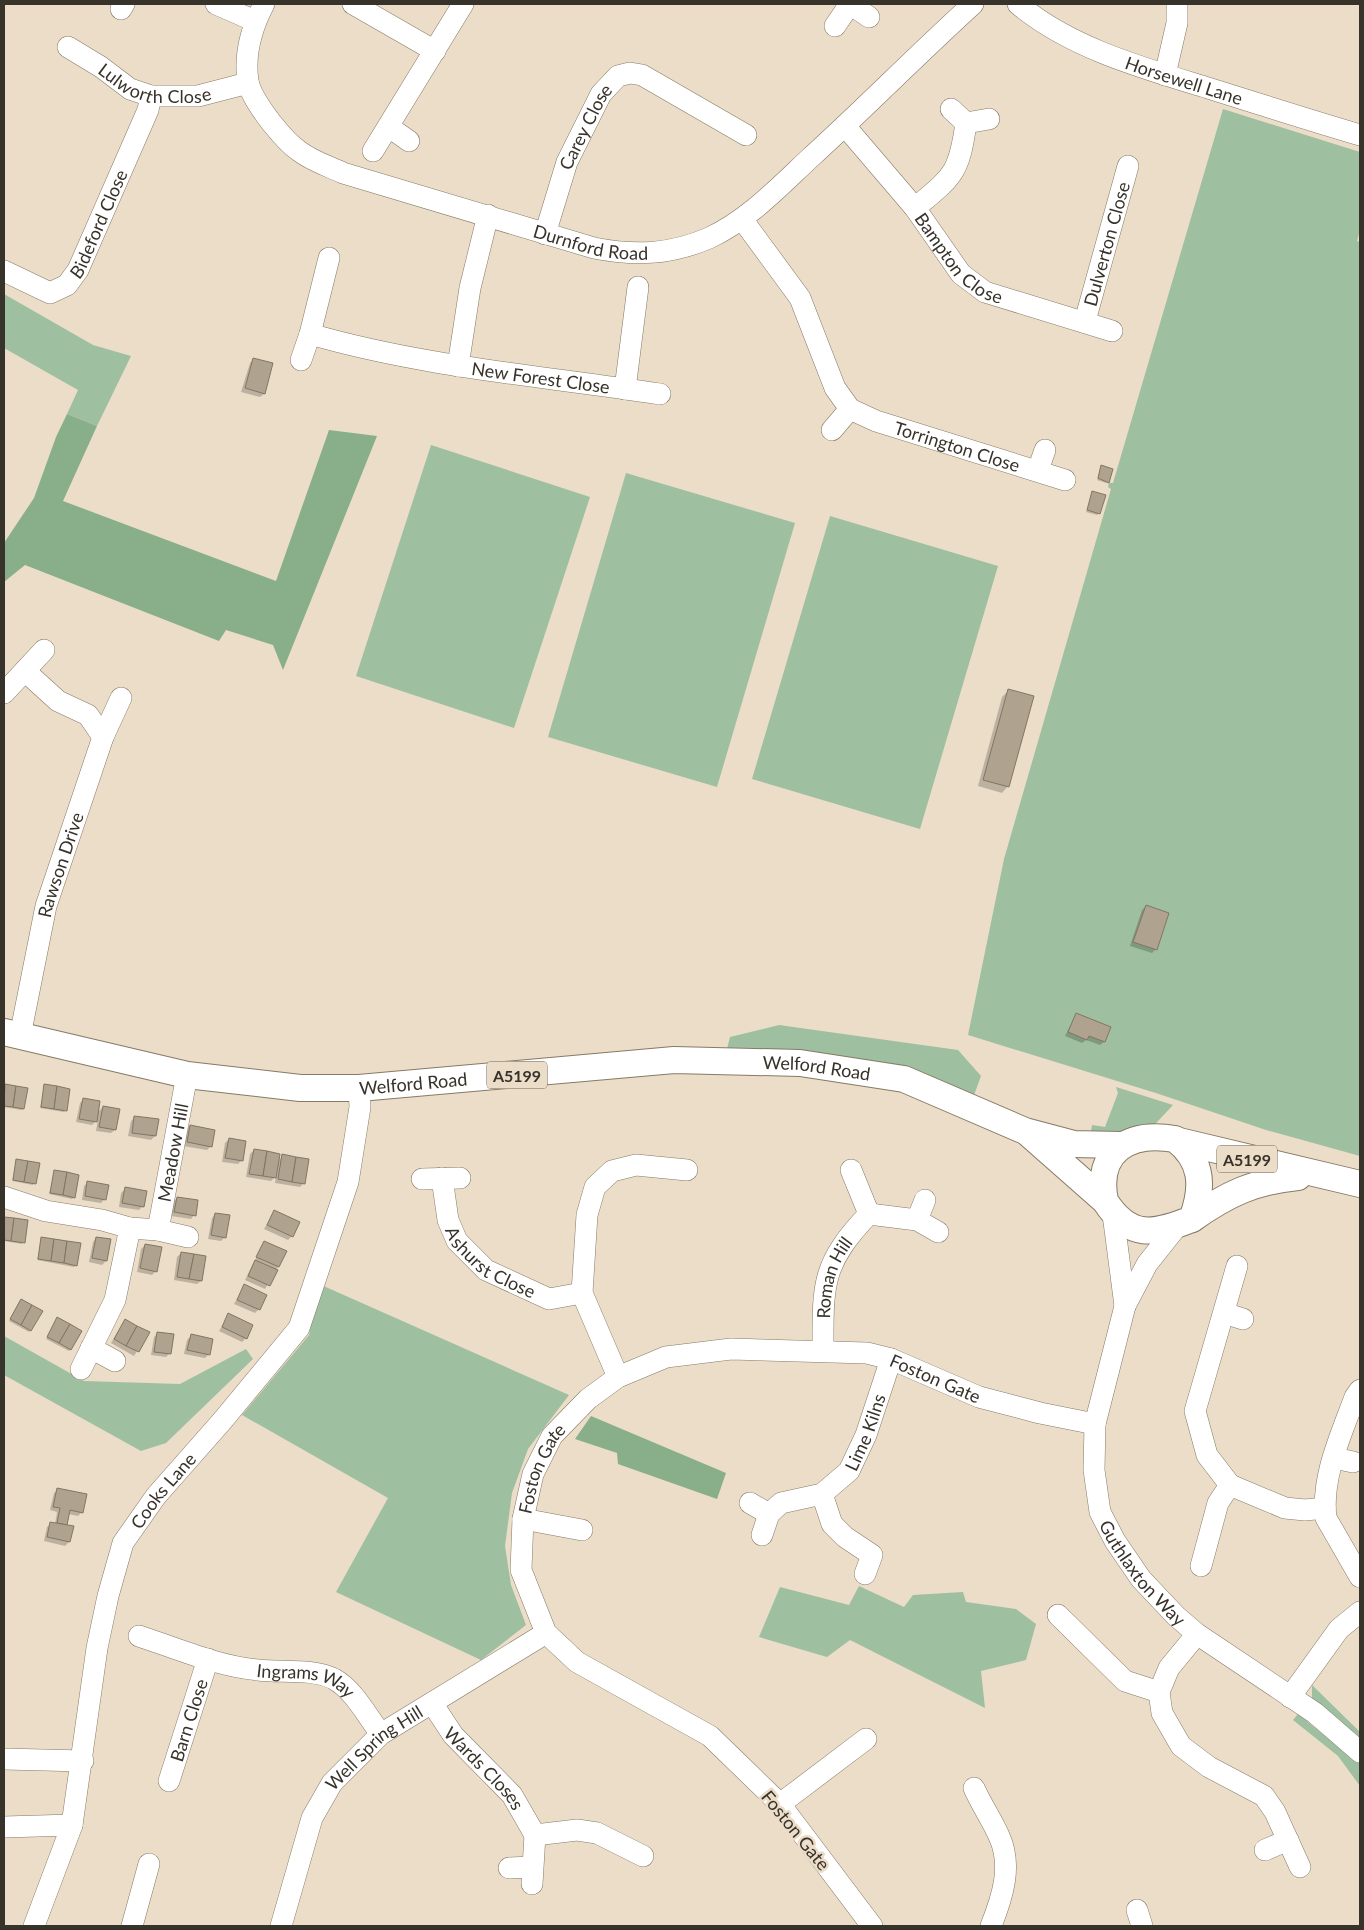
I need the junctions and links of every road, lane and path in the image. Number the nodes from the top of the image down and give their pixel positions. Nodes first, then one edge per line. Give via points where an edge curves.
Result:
1 (216, 4) edge
2 (354, 4) edge
3 (463, 4) edge
4 (850, 4) edge
5 (973, 4) edge
6 (1018, 4) edge
7 (1177, 4) edge
8 (260, 12) edge
9 (869, 17) dead end
10 (835, 26) dead end
11 (68, 47) dead end
12 (434, 51) junction
13 (1165, 75) junction
14 (248, 82) junction
15 (151, 96) junction
16 (990, 119) dead end
17 (845, 126) junction
18 (389, 127) junction
19 (746, 134) dead end
20 (1360, 136) edge
21 (409, 141) dead end
22 (373, 151) dead end
23 (1128, 166) dead end
24 (915, 208) junction
25 (488, 215) junction
26 (742, 219) junction
27 (544, 234) junction
28 (329, 258) dead end
29 (4, 271) edge
30 (638, 287) dead end
31 (1085, 321) junction
32 (1112, 331) dead end
33 (310, 334) junction
34 (301, 360) dead end
35 (458, 366) junction
36 (625, 389) junction
37 (660, 394) dead end
38 (850, 410) junction
39 (832, 430) dead end
40 (1045, 450) dead end
41 (1038, 470) junction
42 (1065, 480) dead end
43 (44, 650) dead end
44 (25, 672) junction
45 (4, 693) edge
46 (120, 698) dead end
47 (102, 737) junction
48 (12, 1034) edge
49 (186, 1076) junction
50 (359, 1088) junction
51 (1024, 1130) junction
52 (1179, 1141) junction
53 (1120, 1145) junction
54 (687, 1170) dead end
55 (851, 1170) dead end
56 (1316, 1175) junction
57 (441, 1178) dead end
58 (1360, 1184) edge
59 (4, 1197) edge
60 (925, 1200) dead end
61 (1109, 1207) junction
62 (869, 1214) junction
63 (917, 1220) junction
64 (1185, 1222) junction
65 (130, 1228) junction
66 (158, 1230) junction
67 (938, 1232) dead end
68 (188, 1238) dead end
69 (1237, 1266) dead end
70 (582, 1292) junction
71 (1125, 1306) junction
72 (92, 1348) junction
73 (823, 1350) junction
74 (892, 1359) junction
75 (114, 1360) dead end
76 (81, 1369) dead end
77 (618, 1377) junction
78 (1360, 1390) edge
79 (1095, 1424) junction
80 (1230, 1485) junction
81 (822, 1494) junction
82 (750, 1504) dead end
83 (1325, 1508) junction
84 (770, 1514) junction
85 (523, 1519) junction
86 (582, 1530) dead end
87 (762, 1535) dead end
88 (1201, 1566) dead end
89 (866, 1574) dead end
90 (1360, 1577) edge
91 (1360, 1612) edge
92 (1058, 1615) dead end
93 (546, 1633) junction
94 (1197, 1634) junction
95 (139, 1636) dead end
96 (208, 1659) junction
97 (1159, 1692) junction
98 (1290, 1697) junction
99 (432, 1703) junction
100 (381, 1734) junction
101 (866, 1739) dead end
102 (1360, 1752) edge
103 (4, 1759) edge
104 (83, 1761) junction
105 (169, 1782) dead end
106 (974, 1802) dead end
107 (780, 1804) junction
108 (72, 1826) junction
109 (4, 1827) edge
110 (535, 1835) junction
111 (1288, 1840) junction
112 (634, 1843) dead end
113 (1265, 1850) dead end
114 (149, 1864) dead end
115 (1300, 1867) dead end
116 (509, 1868) dead end
117 (34, 1926) edge
118 (132, 1926) edge
119 (281, 1926) edge
120 (872, 1926) edge
121 (991, 1926) edge

1 - 8 street
2 - 12 street
3 - 12 street
4 - 9 street
4 - 10 street
5 - 17 street, Durnford Road
6 - 13 street, Horsewell Lane via 1037,20 1073,39
7 - 13 street via 1177,23
8 - 14 street, Durnford Road via 248,52
11 - 15 street, Lulworth Close via 130,89
12 - 18 street
13 - 20 street, Horsewell Lane
14 - 15 street, Lulworth Close via 198,96
14 - 25 street, Durnford Road via 261,108 282,136 315,161
15 - 29 street, Bideford Close via 111,196 78,270 67,285 50,292
16 - 24 street via 958,116 961,156 950,178
17 - 24 street, Bampton Close
17 - 26 street, Durnford Road
18 - 21 street
18 - 22 street
19 - 27 street, Carey Close via 642,75 618,76 601,94 567,162
23 - 31 street, Dulverton Close
24 - 31 street, Bampton Close via 962,274 986,292
25 - 27 street, Durnford Road
25 - 35 street, New Forest Close via 470,288
26 - 27 street, Durnford Road via 710,237 683,247 654,252 623,254
26 - 38 street via 800,298 835,388
28 - 33 street
30 - 36 street, New Forest Close
31 - 32 street, Bampton Close
33 - 34 street
33 - 35 street, New Forest Close via 361,349
35 - 36 street, New Forest Close
36 - 37 street, New Forest Close
38 - 39 street
38 - 41 street, Torrington Close via 876,421
40 - 41 street
41 - 42 street, Torrington Close
43 - 44 street
44 - 45 street
44 - 47 street via 58,701 88,715
46 - 47 street, Rawson Drive
47 - 48 street, Rawson Drive via 46,906
48 - 49 main road, Welford Road / A5199
49 - 50 main road, Welford Road / A5199 via 300,1088
49 - 66 street, Meadow Hill
50 - 51 main road, Welford Road / A5199 via 674,1060 800,1063 904,1079
50 - 104 street, Cooks Lane via 360,1107 348,1182 299,1328 156,1496 124,1543 97,1648
51 - 53 main road, Welford Road / A5199 via 1074,1144
51 - 61 main road, Welford Road / A5199
52 - 53 main road via 1162,1136 1143,1137
52 - 56 main road, A5199
52 - 64 main road via 1189,1150 1199,1170 1200,1194
53 - 61 main road via 1105,1166 1102,1185
54 - 70 street via 636,1165 612,1171 595,1187 586,1215
55 - 62 street
56 - 58 main road, A5199
56 - 64 main road, A5199 via 1270,1180 1222,1198
57 - 70 street, Ashurst Close via 448,1220 457,1241 486,1270 549,1299
59 - 65 street via 46,1211
60 - 63 street
61 - 64 main road via 1129,1227 1157,1232
61 - 71 street, Guthlaxton Way
62 - 63 street
62 - 73 street, Roman Hill via 850,1234 830,1264 823,1295
63 - 67 street
64 - 71 street, Guthlaxton Way via 1147,1264
65 - 66 street
65 - 72 street via 116,1300
66 - 68 street
69 - 80 street via 1233,1316 1195,1411 1207,1455
70 - 77 street
71 - 79 street, Guthlaxton Way
72 - 75 street
72 - 76 street
73 - 74 street, Foston Gate via 867,1353
73 - 77 street, Foston Gate via 731,1350 666,1356
74 - 79 street, Foston Gate via 979,1397 1040,1414
74 - 81 street, Lime Kilns via 866,1434 849,1471
77 - 85 street, Foston Gate via 588,1399 552,1436 533,1474
78 - 83 street via 1355,1397 1343,1460 1326,1489
79 - 94 street, Guthlaxton Way via 1094,1470 1100,1512 1114,1541 1141,1579
80 - 83 street via 1285,1508
80 - 88 street via 1218,1503
81 - 84 street, Lime Kilns via 781,1503
81 - 89 street via 832,1524 872,1555
82 - 84 street
83 - 90 street via 1326,1518
84 - 87 street
85 - 86 street
85 - 93 street, Foston Gate via 520,1570
91 - 98 street via 1338,1629
92 - 97 street via 1124,1681
93 - 99 street, Well Spring Hill
93 - 107 street, Foston Gate via 577,1662 710,1736
94 - 97 street via 1169,1668
94 - 98 street, Guthlaxton Way
95 - 96 street, Ingrams Way
96 - 100 street, Ingrams Way via 256,1670 320,1674 333,1679 346,1687
96 - 105 street, Barn Close
97 - 111 street via 1162,1713 1181,1746 1209,1767 1264,1796
98 - 102 street, Guthlaxton Way via 1315,1713
99 - 100 street, Well Spring Hill
99 - 110 street, Wards Closes via 453,1735 512,1795
100 - 119 street, Well Spring Hill via 332,1783 312,1818
101 - 107 street
103 - 104 street
104 - 108 street, Cooks Lane
106 - 121 street via 1000,1838 1006,1870 1002,1897
107 - 120 street, Foston Gate
108 - 109 street
108 - 117 street, Cooks Lane
110 - 112 street via 577,1830
110 - 116 street via 532,1876
111 - 113 street
111 - 115 street
114 - 118 street

